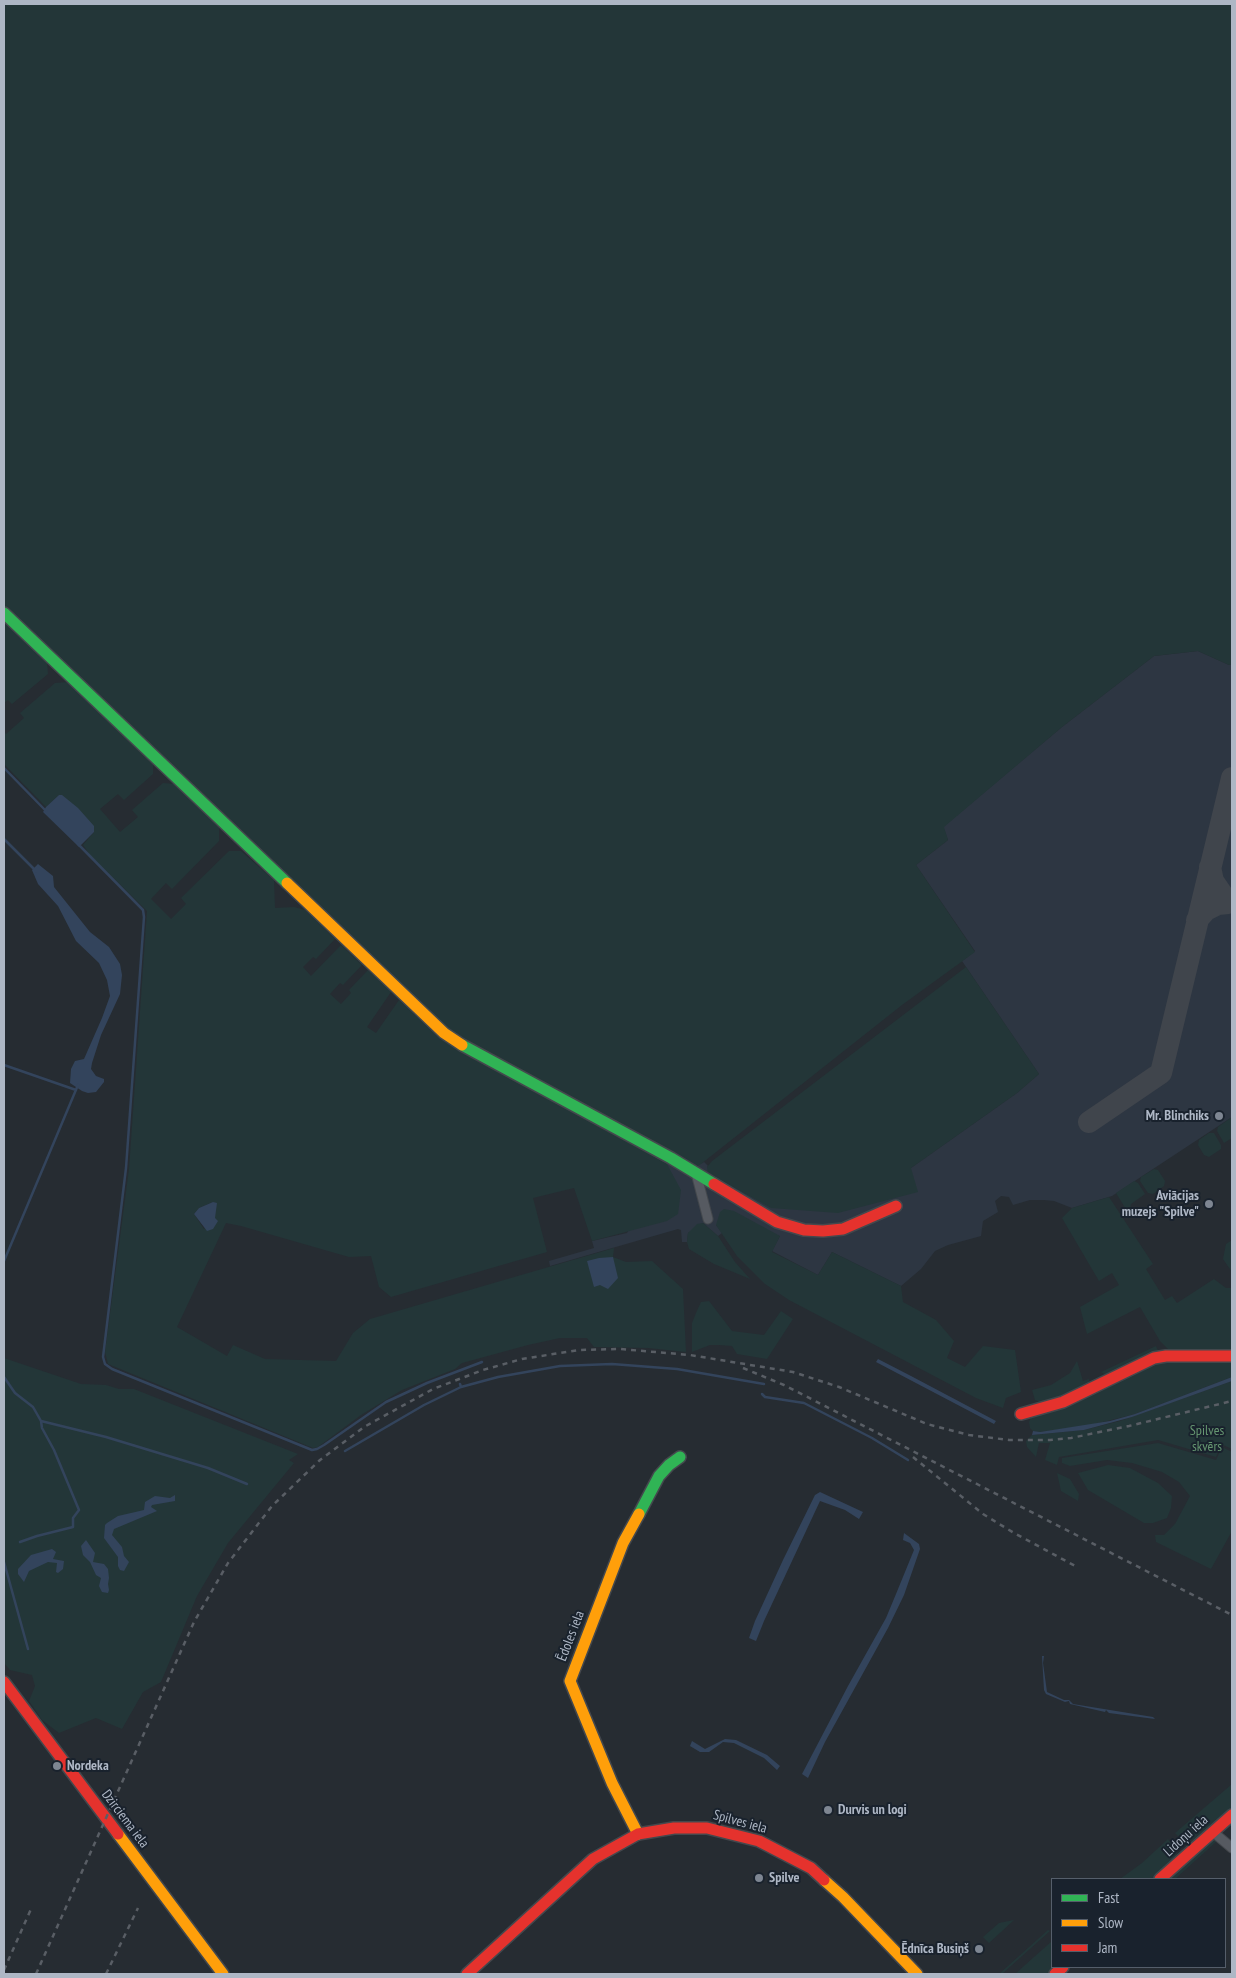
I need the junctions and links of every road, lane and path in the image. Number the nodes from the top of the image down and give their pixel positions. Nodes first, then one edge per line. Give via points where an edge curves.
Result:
1 (4, 613) edge
2 (696, 1173) junction
3 (896, 1206) dead end
4 (708, 1219) dead end
5 (1232, 1356) edge
6 (1021, 1414) dead end
7 (680, 1457) dead end
8 (4, 1682) edge
9 (1232, 1815) edge
10 (1213, 1832) junction
11 (638, 1834) junction
12 (1232, 1848) edge
13 (1161, 1878) edge
14 (223, 1974) edge
15 (467, 1974) edge
16 (917, 1974) edge

1 - 2 street via 444,1033 469,1050
2 - 3 street via 777,1222 804,1230 843,1229
2 - 4 street
5 - 6 street via 1154,1358 1062,1402
7 - 11 street, Ēdoles iela via 659,1476 624,1543 570,1681 612,1783
8 - 14 street, Dzirciema iela
9 - 10 street, Lidoņu iela
10 - 12 street
10 - 13 street, Lidoņu iela
11 - 15 street, Spilves iela via 593,1860
11 - 16 street, Spilves iela via 674,1828 707,1828 759,1841 781,1852 811,1868

